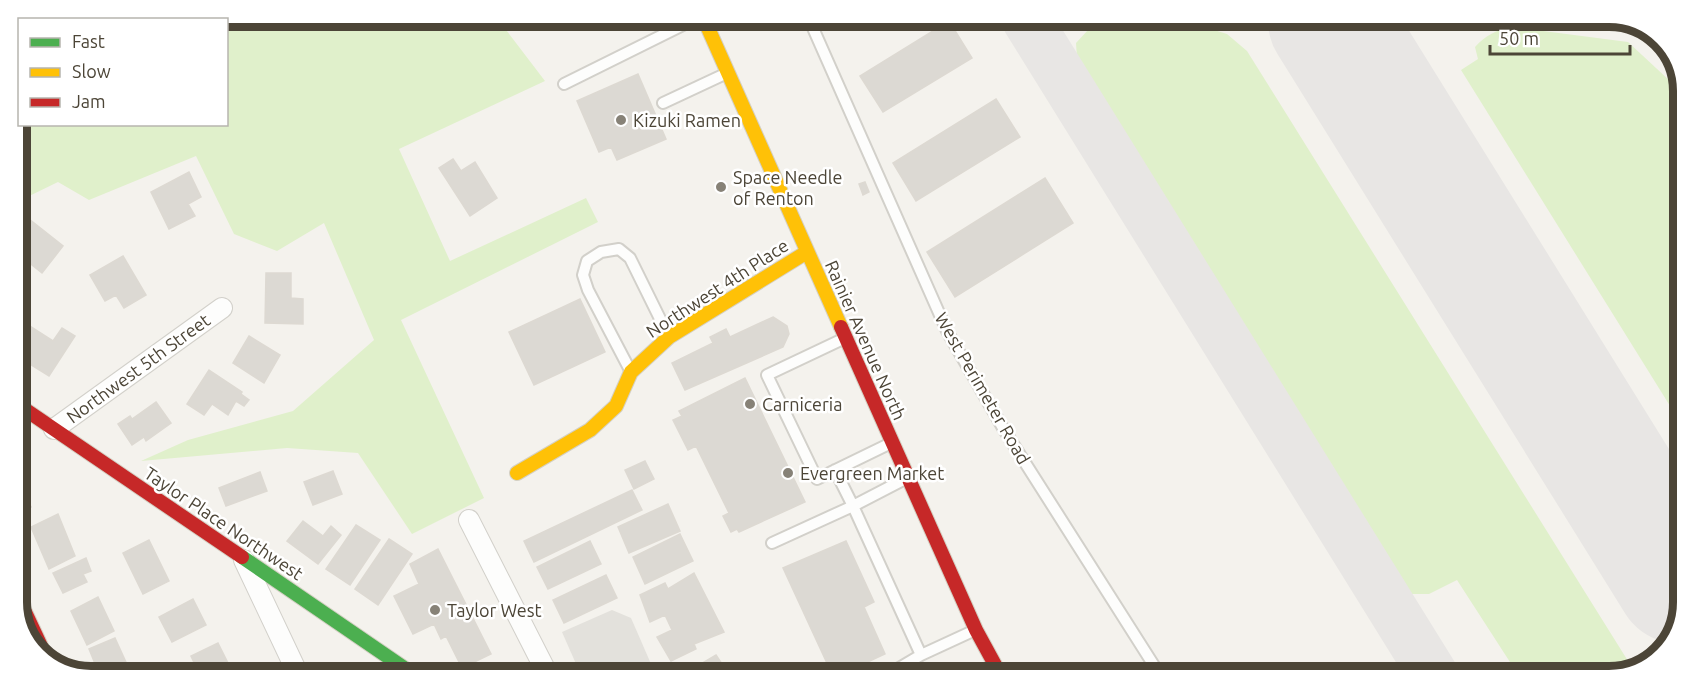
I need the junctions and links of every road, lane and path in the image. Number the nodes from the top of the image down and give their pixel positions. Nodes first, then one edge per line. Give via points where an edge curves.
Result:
1 (679, 27) edge
2 (708, 27) edge
3 (813, 27) edge
4 (728, 73) junction
5 (564, 84) dead end
6 (663, 103) dead end
7 (807, 252) junction
8 (222, 308) dead end
9 (669, 337) junction
10 (846, 338) junction
11 (631, 372) junction
12 (27, 411) edge
13 (54, 429) junction
14 (892, 443) junction
15 (836, 470) junction
16 (517, 473) dead end
17 (908, 477) junction
18 (853, 506) junction
19 (469, 520) dead end
20 (772, 543) dead end
21 (244, 560) junction
22 (976, 630) junction
23 (921, 655) junction
24 (294, 666) edge
25 (401, 666) edge
26 (543, 666) edge
27 (902, 666) edge
28 (995, 666) edge
29 (1154, 666) edge

1 - 5 lane
2 - 4 street, Rainier Avenue North
3 - 29 lane, West Perimeter Road via 947,331 1003,428
4 - 6 lane
4 - 7 street, Rainier Avenue North
7 - 9 street, Northwest 4th Place
7 - 10 street, Rainier Avenue North
8 - 13 street, Northwest 5th Street
9 - 11 street, Northwest 4th Place
9 - 11 lane via 630,258 619,249 601,252 587,261 584,275 588,290
10 - 14 street, Rainier Avenue North
10 - 15 lane via 767,375 817,479
11 - 16 street, Northwest 4th Place via 616,406 590,430
12 - 13 street, Taylor Place Northwest
13 - 21 street, Taylor Place Northwest
14 - 15 lane
14 - 17 street, Rainier Avenue North
15 - 18 lane
17 - 18 lane
17 - 22 street, Rainier Avenue North
18 - 20 lane
18 - 23 lane
19 - 26 street
21 - 24 street
21 - 25 street, Taylor Place Northwest
22 - 23 lane
22 - 28 street, Rainier Avenue North
23 - 27 lane

